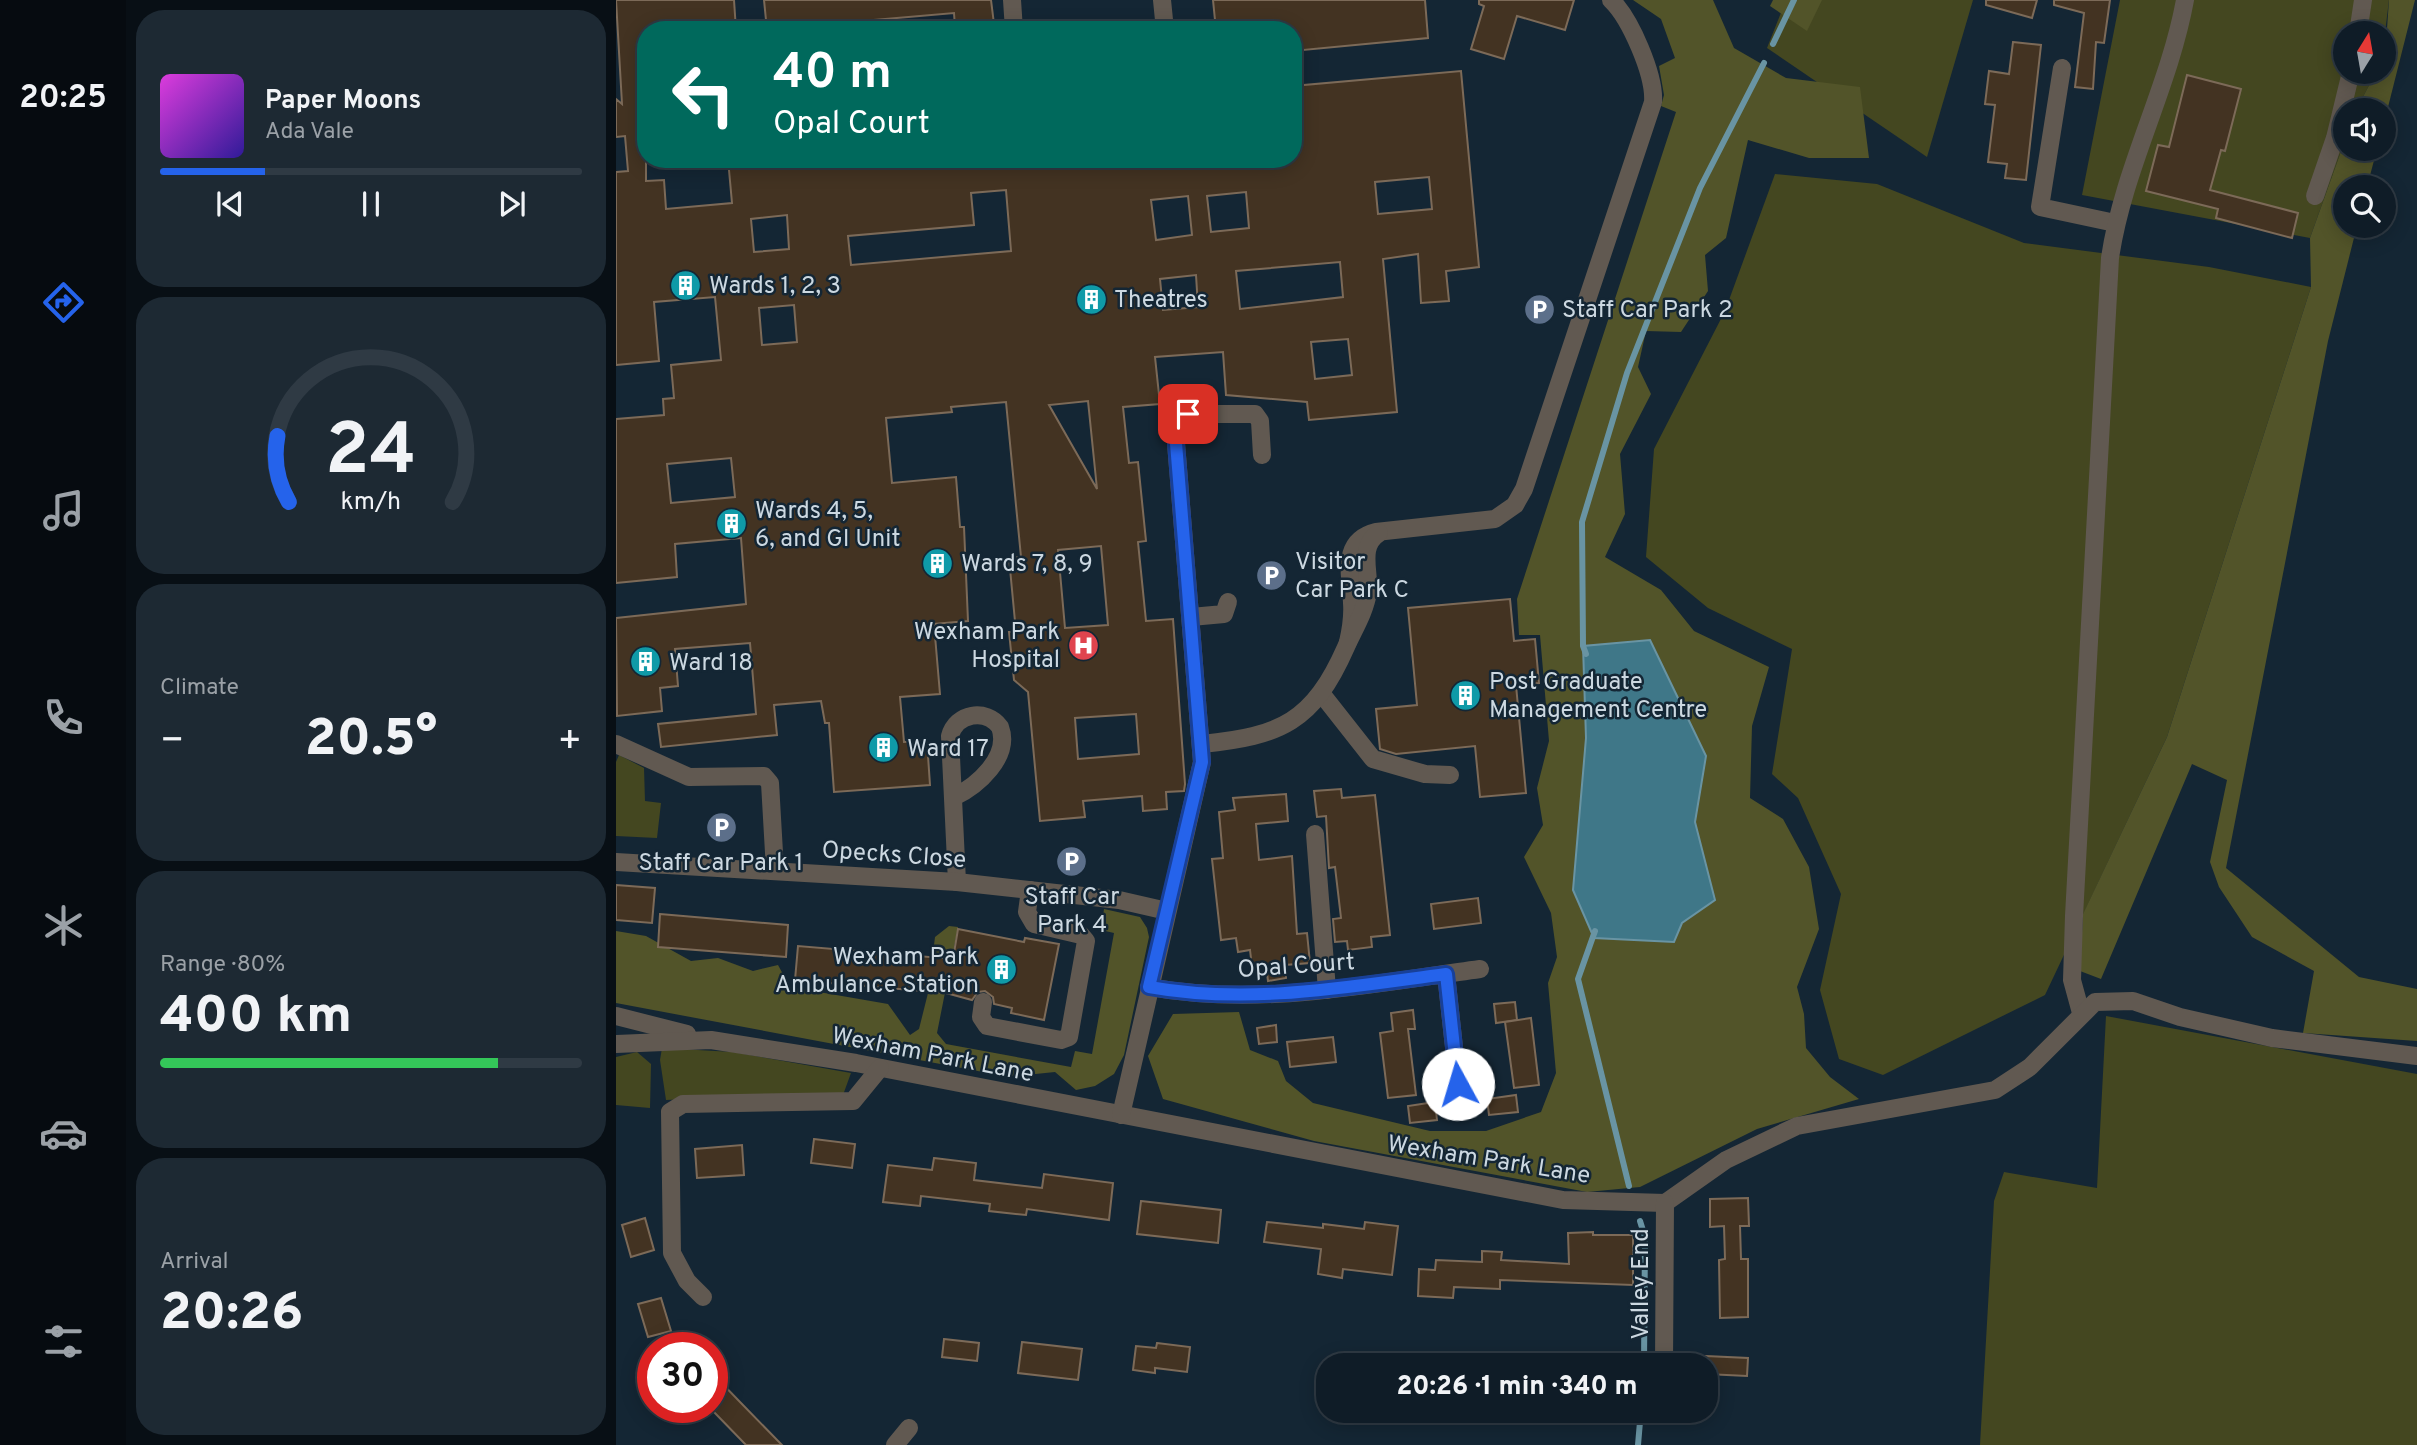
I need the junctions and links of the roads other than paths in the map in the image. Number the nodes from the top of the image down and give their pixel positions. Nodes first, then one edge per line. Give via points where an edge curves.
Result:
1 (1012, 0) edge
2 (1162, 0) edge
3 (1611, 0) edge
4 (2185, 0) edge
5 (2363, 0) edge
6 (1013, 21) edge
7 (1164, 21) edge
8 (2360, 21) edge
9 (2062, 68) dead end
10 (2348, 84) edge
11 (2315, 196) dead end
12 (2115, 223) junction
13 (1262, 455) dead end
14 (1228, 602) dead end
15 (1191, 617) junction
16 (1321, 693) junction
17 (616, 744) edge
18 (1202, 744) junction
19 (1450, 775) dead end
20 (954, 797) dead end
21 (1315, 834) dead end
22 (616, 862) edge
23 (775, 870) junction
24 (957, 883) junction
25 (1030, 890) junction
26 (1167, 911) junction
27 (1480, 969) dead end
28 (1446, 974) junction
29 (1149, 987) junction
30 (1326, 990) junction
31 (983, 1002) dead end
32 (2081, 1013) junction
33 (616, 1016) edge
34 (710, 1040) junction
35 (616, 1044) edge
36 (2417, 1056) edge
37 (880, 1068) junction
38 (1440, 1088) dead end
39 (1121, 1115) junction
40 (1665, 1203) junction
41 (703, 1297) dead end
42 (1664, 1353) edge
43 (909, 1428) dead end
44 (895, 1445) edge

1 - 6 street
2 - 7 street
3 - 16 street via 1622,13 1649,73 1653,102 1524,489 1515,505 1495,519 1382,531 1369,542 1366,601
4 - 12 street via 2178,43
5 - 8 street
9 - 12 street via 2040,207
10 - 11 street
12 - 32 street via 2075,890 2072,980
13 - 15 street via 1260,421 1255,414 1188,414 1177,420
14 - 15 street via 1224,614
15 - 18 street
16 - 18 street via 1294,719 1270,733
16 - 19 street via 1373,759 1425,774
17 - 23 street via 689,777 764,776 770,783
18 - 26 street via 1200,774
20 - 24 street
21 - 30 street
22 - 23 street, Opecks Close
23 - 24 street, Opecks Close
24 - 25 street, Opecks Close
25 - 26 street, Opecks Close
25 - 31 street via 1027,912 1034,924 1080,935 1086,941 1069,1037 1061,1040 987,1026 981,1017
26 - 29 street
27 - 28 street, Opal Court
28 - 30 street, Opal Court
28 - 38 street via 1466,1083
29 - 30 street, Opal Court via 1187,994 1248,996
29 - 39 street
32 - 36 street via 2095,1002 2133,1000 2180,1017 2272,1038
32 - 40 street via 2030,1067 1995,1090 1797,1126 1726,1160
33 - 34 street, Wexham Park Lane
34 - 35 street, Wexham Park Lane
34 - 37 street, Wexham Park Lane
37 - 39 street, Wexham Park Lane
37 - 41 street via 853,1101 683,1104 670,1112 672,1253 687,1281
39 - 40 street, Wexham Park Lane via 1563,1200
40 - 42 street, Valley End
43 - 44 street

